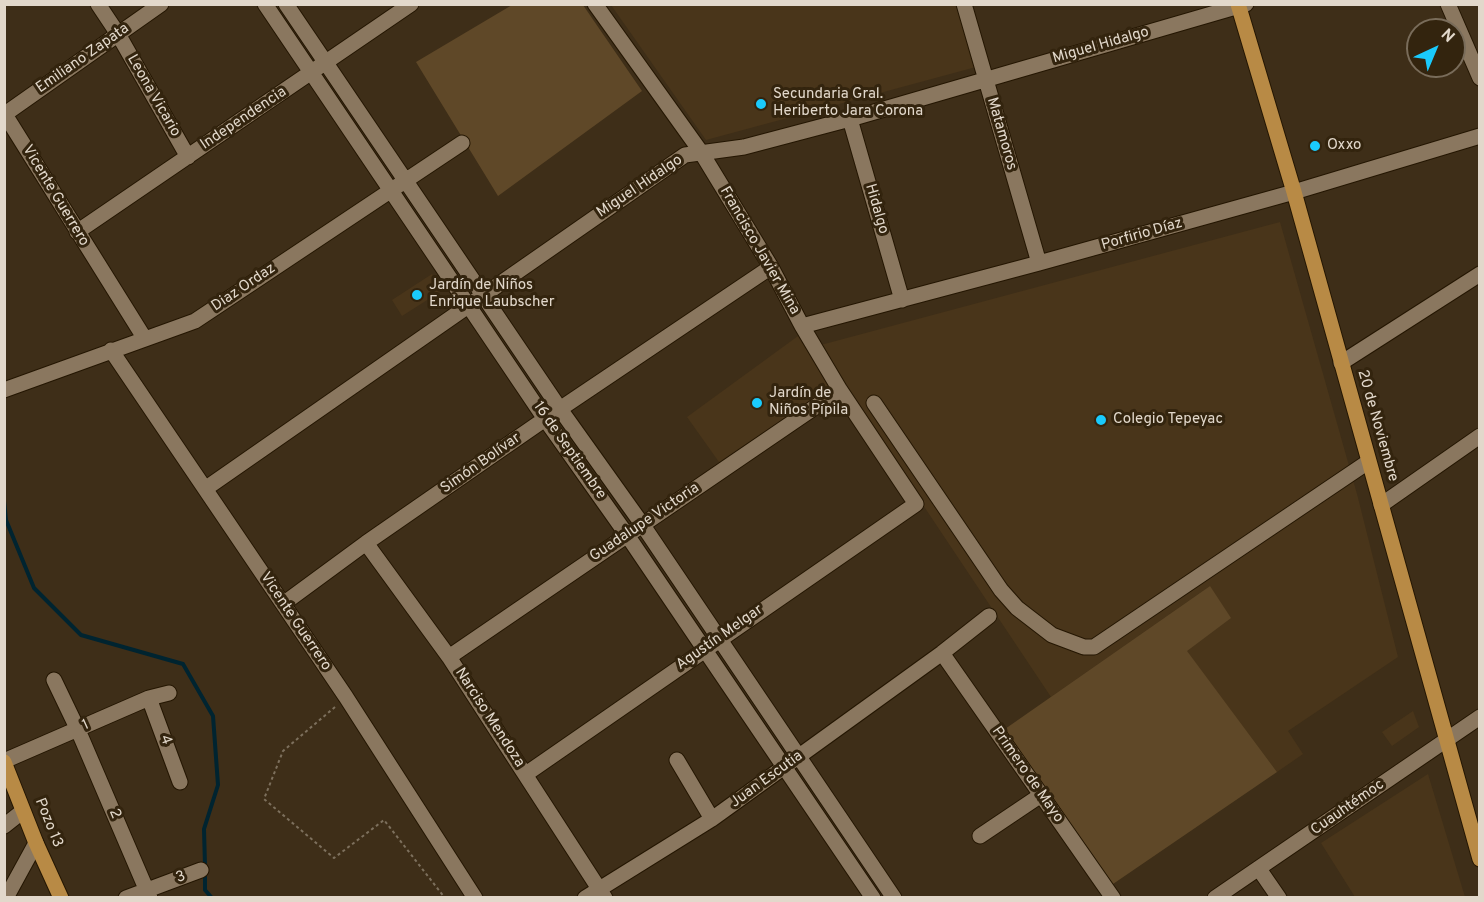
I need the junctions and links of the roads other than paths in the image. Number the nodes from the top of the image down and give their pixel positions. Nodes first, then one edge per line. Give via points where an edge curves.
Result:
1 (98, 4) edge
2 (161, 4) edge
3 (266, 4) edge
4 (286, 4) edge
5 (411, 4) edge
6 (595, 4) edge
7 (964, 4) edge
8 (1448, 4) edge
9 (1241, 5) edge
10 (118, 34) junction
11 (326, 63) junction
12 (312, 73) junction
13 (1479, 78) edge
14 (986, 80) junction
15 (5, 113) edge
16 (850, 118) junction
17 (1479, 136) edge
18 (462, 142) dead end
19 (701, 152) junction
20 (188, 157) junction
21 (406, 180) junction
22 (391, 190) junction
23 (1294, 192) junction
24 (77, 232) junction
25 (1039, 263) junction
26 (771, 267) junction
27 (1479, 274) edge
28 (483, 295) junction
29 (902, 300) junction
30 (468, 305) junction
31 (802, 326) junction
32 (145, 339) junction
33 (111, 350) junction
34 (1341, 363) junction
35 (4, 390) edge
36 (840, 390) junction
37 (874, 403) dead end
38 (560, 409) junction
39 (545, 419) junction
40 (1478, 441) edge
41 (1368, 462) junction
42 (205, 489) junction
43 (916, 504) joint
44 (1381, 505) junction
45 (642, 524) junction
46 (627, 535) junction
47 (366, 543) junction
48 (283, 604) junction
49 (989, 615) dead end
50 (719, 639) junction
51 (703, 650) junction
52 (942, 653) junction
53 (449, 657) junction
54 (54, 680) dead end
55 (169, 693) dead end
56 (149, 698) junction
57 (1479, 717) edge
58 (78, 730) junction
59 (1445, 740) junction
60 (798, 758) junction
61 (678, 760) dead end
62 (4, 761) edge
63 (785, 767) junction
64 (526, 774) junction
65 (180, 782) dead end
66 (1041, 795) junction
67 (23, 811) junction
68 (712, 819) junction
69 (4, 826) edge
70 (980, 836) dead end
71 (36, 843) junction
72 (1479, 859) edge
73 (1259, 868) junction
74 (201, 870) dead end
75 (890, 892) edge
76 (602, 893) edge
77 (6, 894) edge
78 (148, 894) edge
79 (61, 897) edge
80 (126, 897) edge
81 (475, 897) edge
82 (585, 897) edge
83 (872, 897) edge
84 (1113, 897) edge
85 (1215, 897) edge
86 (1279, 897) edge

1 - 10 street, Leona Vicario
2 - 10 street, Emiliano Zapata
3 - 12 street, 16 de Septiembre
4 - 11 street, 16 de Septiembre
5 - 11 street, Independencia
6 - 19 street, Francisco Javier Mina
7 - 14 street, Matamoros
8 - 13 street
9 - 14 street, Miguel Hidalgo
9 - 23 main road, 20 de Noviembre
10 - 15 street, Emiliano Zapata
10 - 20 street, Leona Vicario
11 - 12 street, Independencia
11 - 21 street, 16 de Septiembre
12 - 20 street, Independencia
12 - 22 street, 16 de Septiembre
14 - 16 street, Miguel Hidalgo
14 - 25 street, Matamoros
15 - 24 street, Vicente Guerrero
16 - 19 street, Miguel Hidalgo via 744,147
16 - 29 street, Hidalgo
17 - 23 street, Porfirio Díaz
18 - 21 street, Diaz Ordaz
19 - 26 street, Francisco Javier Mina
19 - 28 street, Miguel Hidalgo via 685,155
20 - 24 street, Independencia
21 - 22 street, Diaz Ordaz
21 - 28 street, 16 de Septiembre
22 - 30 street, 16 de Septiembre
22 - 32 street, Diaz Ordaz via 195,321
23 - 25 street, Porfirio Díaz
23 - 34 main road, 20 de Noviembre
24 - 32 street, Vicente Guerrero
25 - 29 street, Porfirio Díaz
26 - 31 street, Francisco Javier Mina
26 - 38 street, Simón Bolívar
27 - 34 street
28 - 30 street, Miguel Hidalgo
28 - 38 street, 16 de Septiembre
29 - 31 street, Porfirio Díaz
30 - 39 street, 16 de Septiembre
30 - 42 street, Miguel Hidalgo
31 - 36 street, Francisco Javier Mina
32 - 33 street, Diaz Ordaz
33 - 35 street, Diaz Ordaz
33 - 42 street, Vicente Guerrero
34 - 41 main road, 20 de Noviembre
36 - 43 street, Francisco Javier Mina
36 - 45 street, Guadalupe Victoria
37 - 41 street via 1001,590 1052,635 1084,647 1094,646
38 - 39 street, Simón Bolívar
38 - 45 street, 16 de Septiembre
39 - 46 street, 16 de Septiembre
39 - 47 street, Simón Bolívar
40 - 44 street
41 - 44 main road, 20 de Noviembre
42 - 48 street, Vicente Guerrero
43 - 50 street, Agustín Melgar
44 - 59 main road, 20 de Noviembre
45 - 46 street, Guadalupe Victoria
45 - 50 street, 16 de Septiembre
46 - 51 street, 16 de Septiembre
46 - 53 street, Guadalupe Victoria
47 - 48 street, Simón Bolívar
47 - 53 street, Narciso Mendoza
48 - 81 street, Vicente Guerrero
49 - 52 street, Juan Escutia
50 - 51 street, Agustín Melgar
50 - 60 street, 16 de Septiembre
51 - 63 street, 16 de Septiembre
51 - 64 street, Agustín Melgar
52 - 60 street, Juan Escutia
52 - 66 street, Primero de Mayo
53 - 64 street, Narciso Mendoza
54 - 58 street, 2
55 - 56 street, 1
56 - 58 street, 1
56 - 65 street, 4
57 - 59 street, Cuauhtémoc
58 - 62 street, 1
58 - 78 street, 2
59 - 72 main road, 20 de Noviembre
59 - 73 street, Cuauhtémoc
60 - 63 street, Juan Escutia
60 - 75 street, 16 de Septiembre
61 - 68 street
62 - 67 main road, Pozo 13
63 - 68 street, Juan Escutia
63 - 83 street, 16 de Septiembre
64 - 76 street, Narciso Mendoza
66 - 70 street
66 - 84 street, Primero de Mayo
67 - 69 street
67 - 71 main road, Pozo 13
68 - 76 street, Juan Escutia
71 - 77 street
71 - 79 main road, Pozo 13
73 - 85 street, Cuauhtémoc
73 - 86 street
74 - 78 street, 3
75 - 83 street
76 - 82 street, Juan Escutia
78 - 80 street, 3

